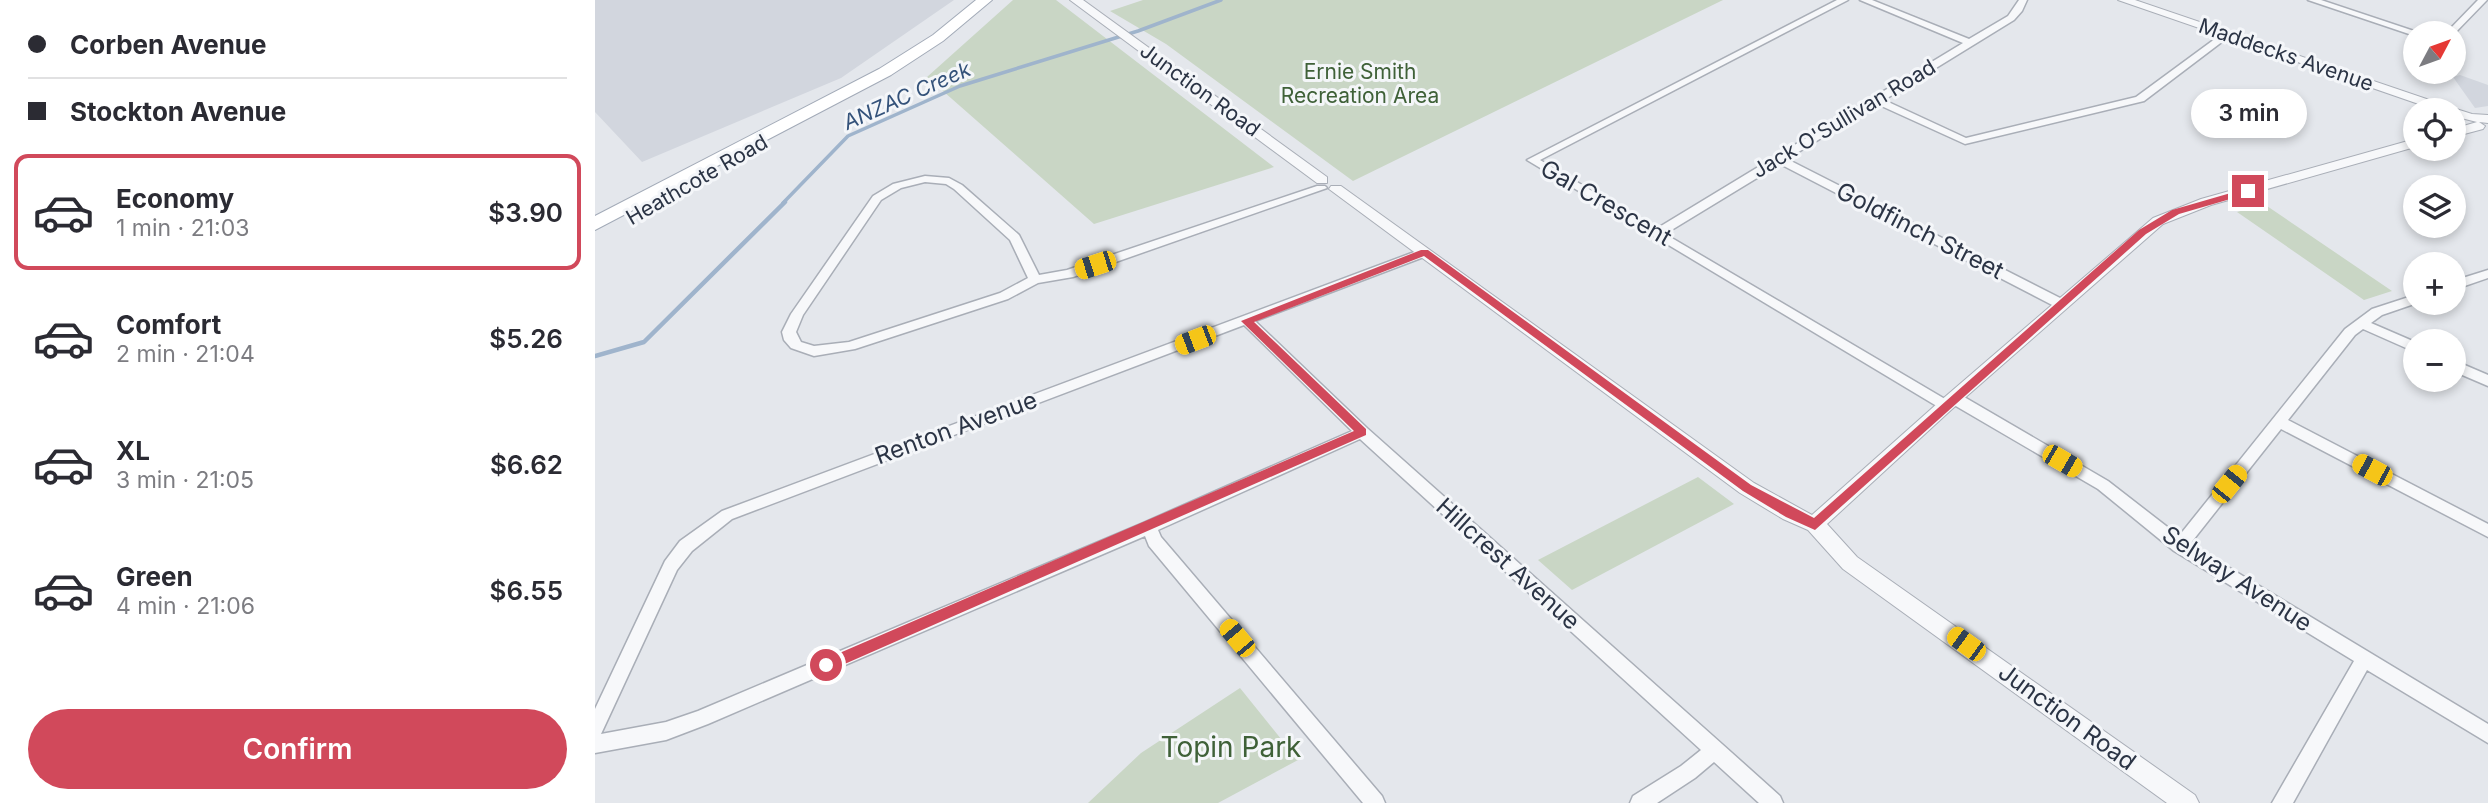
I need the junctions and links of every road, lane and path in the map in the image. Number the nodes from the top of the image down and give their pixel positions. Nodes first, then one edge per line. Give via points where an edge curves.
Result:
1 (985, 0) edge
2 (1076, 0) edge
3 (1844, 0) edge
4 (1864, 0) edge
5 (2023, 0) edge
6 (2125, 0) edge
7 (2312, 0) edge
8 (2483, 0) edge
9 (2462, 21) edge
10 (2403, 29) edge
11 (2226, 35) junction
12 (1970, 43) junction
13 (2412, 98) edge
14 (1877, 100) junction
15 (797, 119) junction
16 (2403, 147) edge
17 (1779, 159) junction
18 (1326, 186) junction
19 (595, 225) edge
20 (1658, 233) junction
21 (595, 238) edge
22 (1425, 252) junction
23 (2488, 274) edge
24 (1035, 280) junction
25 (2466, 282) edge
26 (2403, 303) edge
27 (2060, 304) junction
28 (1247, 321) junction
29 (2361, 323) junction
30 (2403, 342) edge
31 (2466, 371) edge
32 (2488, 381) edge
33 (1949, 402) junction
34 (2279, 422) junction
35 (1362, 432) junction
36 (1815, 524) junction
37 (1149, 527) junction
38 (2488, 531) edge
39 (2180, 546) junction
40 (2364, 659) junction
41 (595, 728) edge
42 (2488, 734) edge
43 (595, 744) edge
44 (1715, 750) junction
45 (1375, 803) edge
46 (1640, 803) edge
47 (1773, 803) edge
48 (2187, 803) edge
49 (2282, 803) edge

1 - 15 main road, Heathcote Road via 912,55
2 - 18 street, Junction Road
3 - 20 street, Gal Crescent via 1532,160
4 - 12 street
5 - 12 street, Jack O'Sullivan Road via 2011,18
6 - 11 street, Maddecks Avenue
7 - 10 street
8 - 9 street
11 - 13 street, Maddecks Avenue
11 - 14 street via 2140,99 1965,141
12 - 14 street, Jack O'Sullivan Road
14 - 17 street, Jack O'Sullivan Road
15 - 19 main road, Heathcote Road
15 - 21 main road, Heathcote Road
16 - 27 street via 2176,212 2142,232
17 - 20 street, Jack O'Sullivan Road
17 - 27 street, Goldfinch Street
18 - 22 street, Junction Road
18 - 24 street via 1069,274
20 - 33 street, Gal Crescent
22 - 28 street, Renton Avenue
22 - 36 street, Junction Road via 1747,488
23 - 25 street
24 - 24 street via 1005,296 824,352 804,349 791,340 789,332 877,198 912,181 938,179 958,187 1020,244
26 - 29 street
27 - 33 street
28 - 35 street, Hillcrest Avenue
28 - 41 street, Renton Avenue via 727,515 686,546 671,566
29 - 30 street
29 - 34 street
31 - 32 street
33 - 36 street
33 - 39 street, Selway Avenue via 2103,485
34 - 38 street
34 - 39 street
35 - 37 street
35 - 44 street, Hillcrest Avenue
36 - 48 street, Junction Road via 1850,564
37 - 43 street via 702,718 654,734
37 - 45 street via 1164,551
39 - 40 street, Selway Avenue
40 - 42 street, Selway Avenue
40 - 49 street
44 - 46 street
44 - 47 street, Hillcrest Avenue

